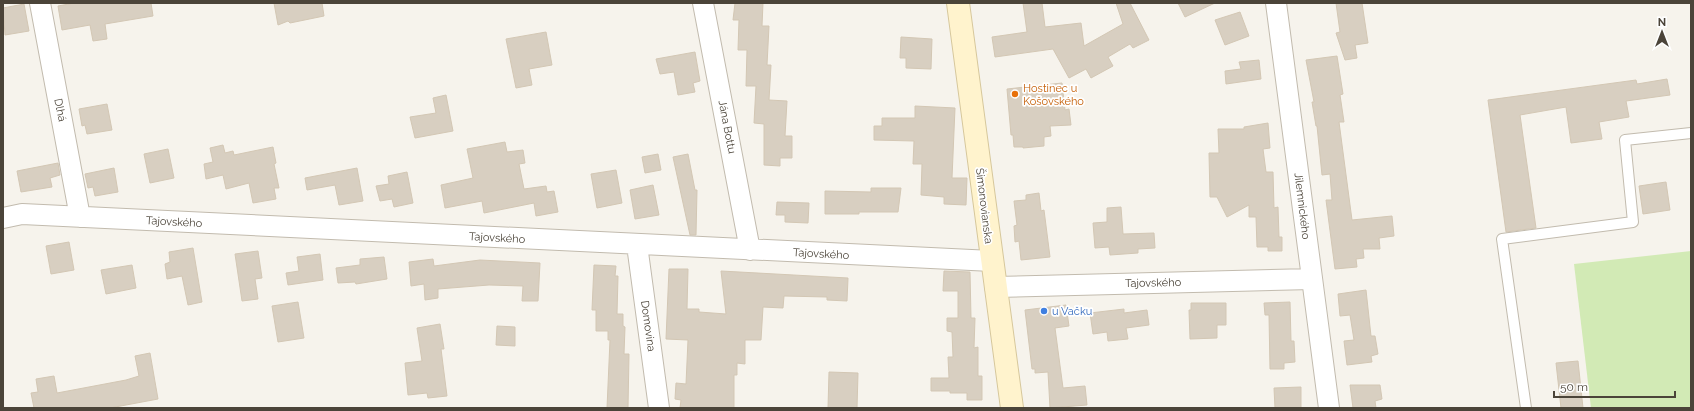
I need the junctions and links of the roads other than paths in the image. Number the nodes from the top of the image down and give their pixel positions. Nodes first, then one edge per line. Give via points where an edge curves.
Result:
1 (40, 3) edge
2 (704, 3) edge
3 (958, 3) edge
4 (1276, 3) edge
5 (1691, 133) edge
6 (80, 217) junction
7 (3, 218) edge
8 (636, 245) junction
9 (750, 250) junction
10 (992, 261) junction
11 (1312, 278) junction
12 (995, 287) junction
13 (659, 408) edge
14 (1012, 408) edge
15 (1329, 408) edge
16 (1526, 408) edge

1 - 6 street, Dlhá
2 - 9 street, Jána Bottu
3 - 10 street, Šimonovianska
4 - 11 street, Jilemnického
5 - 16 lane via 1625,140 1633,222 1502,239
6 - 7 street, Tajovského via 22,214
6 - 8 street, Tajovského
8 - 9 street, Tajovského
8 - 13 street, Domovina
9 - 10 street, Tajovského
10 - 12 street, Šimonovianska
11 - 12 street, Tajovského
11 - 15 street, Jilemnického
12 - 14 street, Šimonovianska

